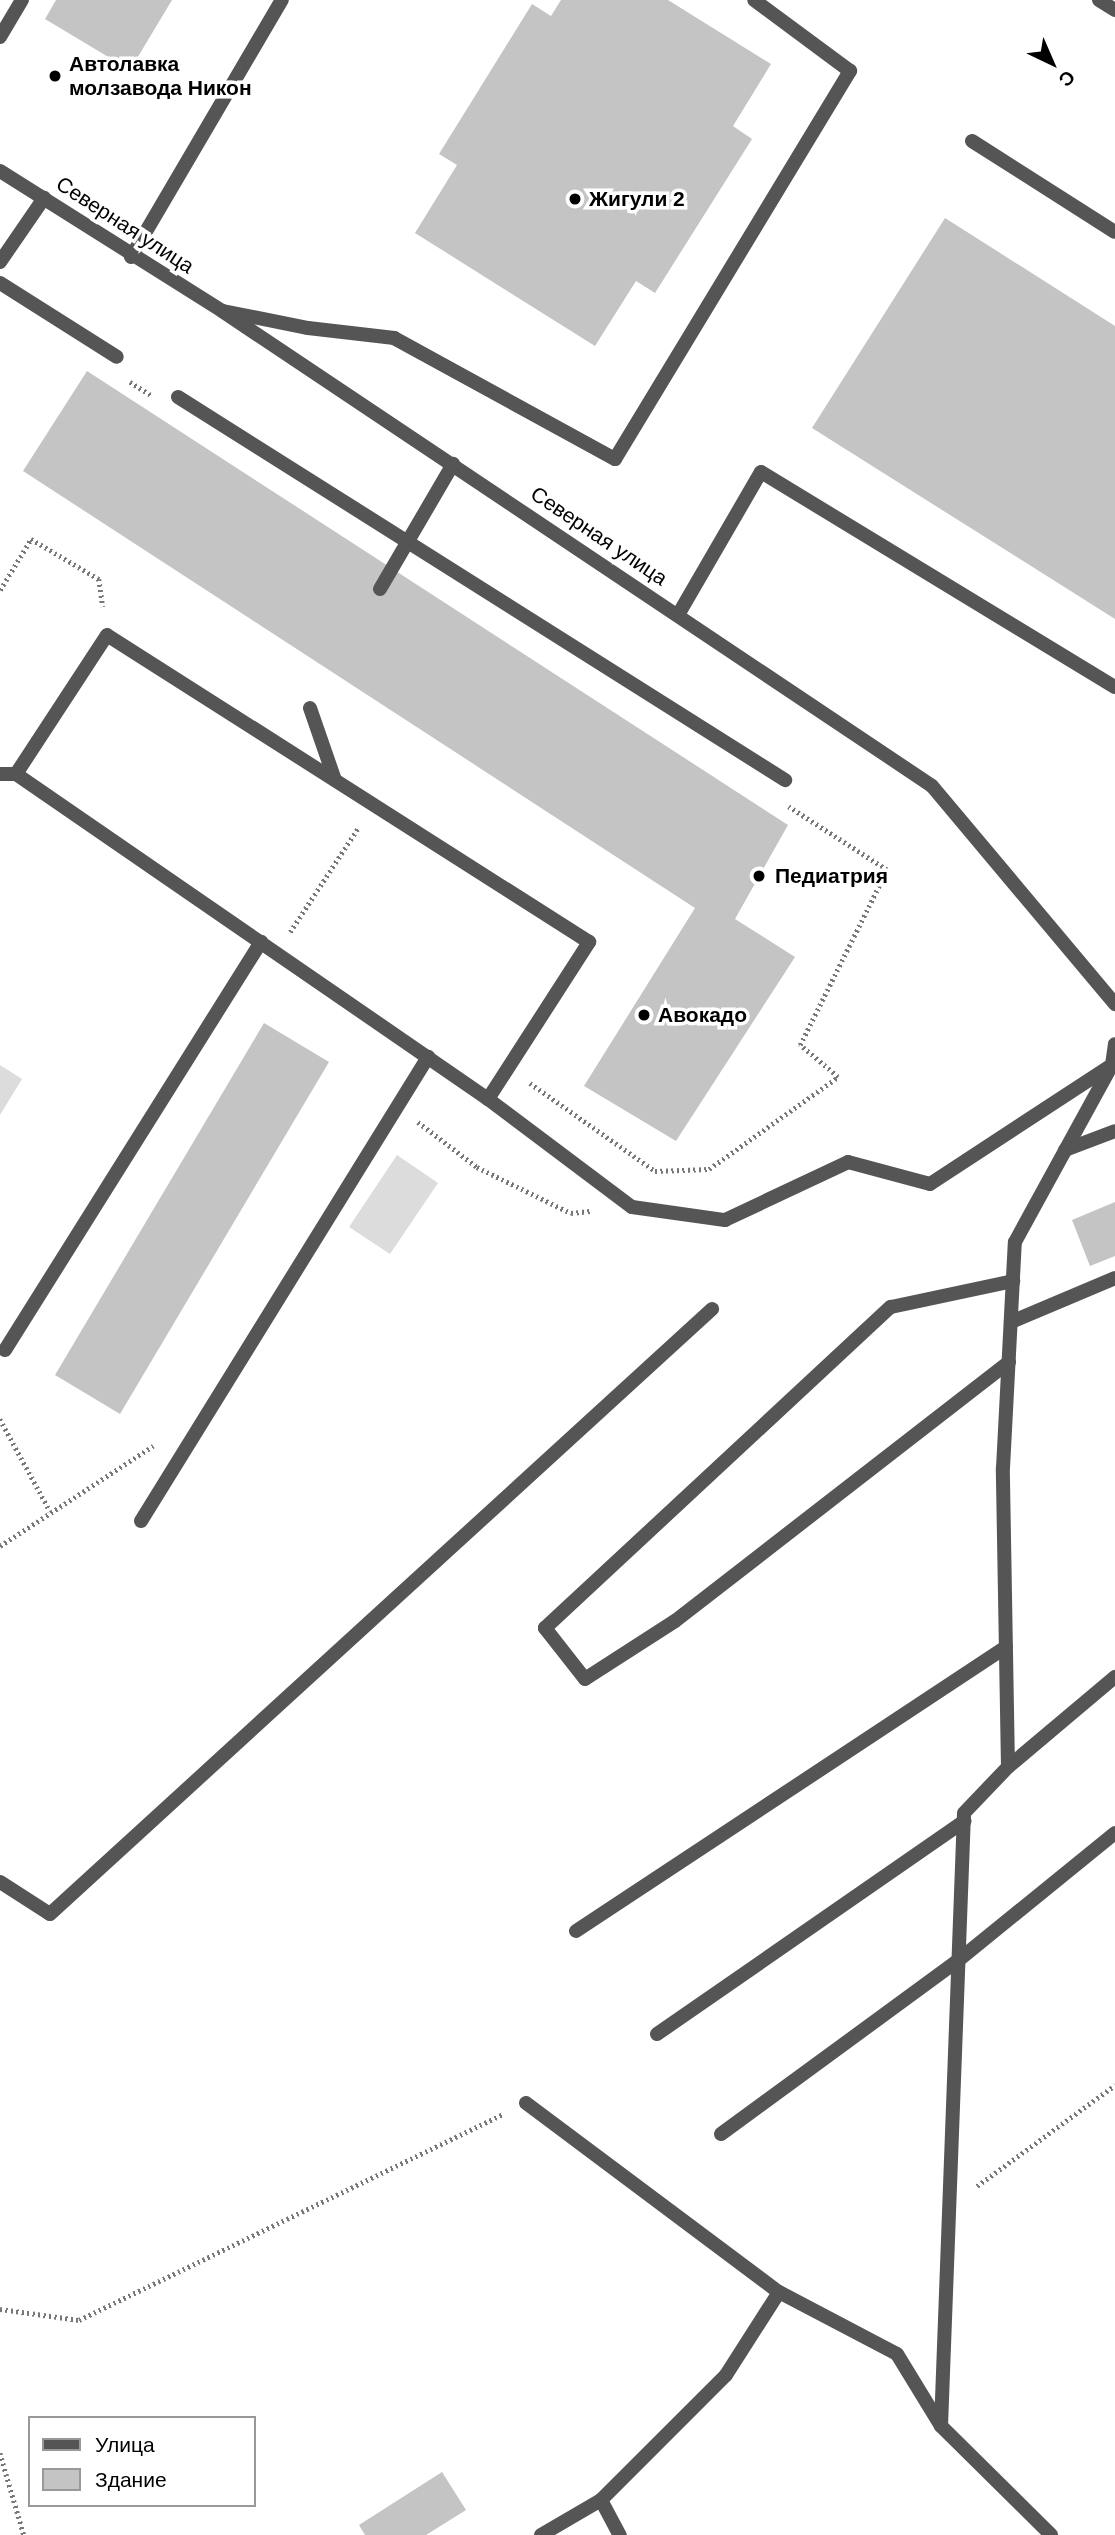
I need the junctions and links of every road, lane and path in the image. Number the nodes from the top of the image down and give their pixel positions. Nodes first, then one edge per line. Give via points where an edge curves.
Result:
1 (22, 0) edge
2 (282, 0) edge
3 (754, 0) edge
4 (1099, 0) edge
5 (1115, 10) edge
6 (0, 37) edge
7 (972, 141) dead end
8 (0, 171) edge
9 (44, 198) junction
10 (1115, 232) edge
11 (131, 257) junction
12 (0, 262) edge
13 (0, 283) edge
14 (222, 310) junction
15 (117, 356) dead end
16 (124, 378) dead end
17 (178, 397) dead end
18 (157, 399) dead end
19 (453, 464) junction
20 (407, 543) junction
21 (380, 589) dead end
22 (0, 590) edge
23 (678, 615) junction
24 (107, 635) junction
25 (1115, 687) edge
26 (310, 708) dead end
27 (0, 774) edge
28 (16, 774) junction
29 (335, 780) junction
30 (785, 780) dead end
31 (783, 803) dead end
32 (374, 804) junction
33 (261, 942) junction
34 (276, 953) junction
35 (1115, 1004) edge
36 (1115, 1044) edge
37 (428, 1057) junction
38 (1113, 1064) edge
39 (509, 1068) junction
40 (488, 1099) junction
41 (398, 1107) junction
42 (1115, 1131) edge
43 (1065, 1150) junction
44 (632, 1207) junction
45 (1115, 1278) edge
46 (1013, 1282) junction
47 (712, 1309) dead end
48 (1011, 1322) junction
49 (5, 1350) dead end
50 (1009, 1362) junction
51 (0, 1419) edge
52 (103, 1478) dead end
53 (50, 1511) junction
54 (141, 1521) dead end
55 (0, 1546) edge
56 (1006, 1647) junction
57 (1115, 1677) edge
58 (1008, 1767) junction
59 (965, 1821) junction
60 (1115, 1833) edge
61 (0, 1882) edge
62 (576, 1931) dead end
63 (956, 1963) junction
64 (657, 2034) dead end
65 (1115, 2085) edge
66 (526, 2103) joint
67 (721, 2134) dead end
68 (949, 2206) junction
69 (779, 2292) junction
70 (0, 2309) edge
71 (941, 2426) junction
72 (0, 2453) edge
73 (601, 2500) junction
74 (24, 2535) edge
75 (541, 2535) edge
76 (620, 2535) edge
77 (1051, 2535) edge

1 - 6 street
2 - 11 street
3 - 14 street via 850,71 615,459 394,338 308,328
4 - 5 street
7 - 10 street
8 - 9 street, Северная улица
9 - 11 street, Северная улица
9 - 12 street
11 - 14 street, Северная улица
13 - 15 street
14 - 19 street, Северная улица
16 - 18 path
17 - 20 street
19 - 20 street
19 - 23 street, Северная улица
20 - 21 street
20 - 30 street
22 - 24 path via 31,539 99,579
23 - 25 street via 761,472
23 - 35 street, Северная улица via 932,786
24 - 28 street
24 - 29 street
26 - 29 street
27 - 28 street
28 - 33 street
29 - 32 street
31 - 39 path via 887,870 800,1045 838,1077 709,1169 655,1171
32 - 34 path
32 - 39 street via 589,942
33 - 34 street
33 - 49 street
34 - 37 street
36 - 38 street
37 - 40 street
37 - 41 street
38 - 43 street
38 - 44 street via 930,1184 848,1162 725,1220
39 - 40 street
40 - 44 street
41 - 44 path via 477,1167 571,1213
41 - 54 street
42 - 43 street
43 - 46 street via 1015,1242
45 - 48 street
46 - 48 street
46 - 50 street via 891,1307 545,1628 585,1679 675,1621
47 - 61 street via 50,1914
48 - 50 street
50 - 56 street via 1003,1468
51 - 53 path
52 - 53 path
53 - 55 path
56 - 58 street
56 - 62 street
57 - 58 street
58 - 59 street via 964,1813
59 - 63 street
59 - 64 street
60 - 63 street
63 - 67 street
63 - 68 street
65 - 68 path
66 - 69 street
66 - 70 path via 79,2320
68 - 71 street
69 - 71 street via 897,2354
69 - 73 street via 726,2375
71 - 77 street
72 - 74 path
73 - 75 street
73 - 76 street

